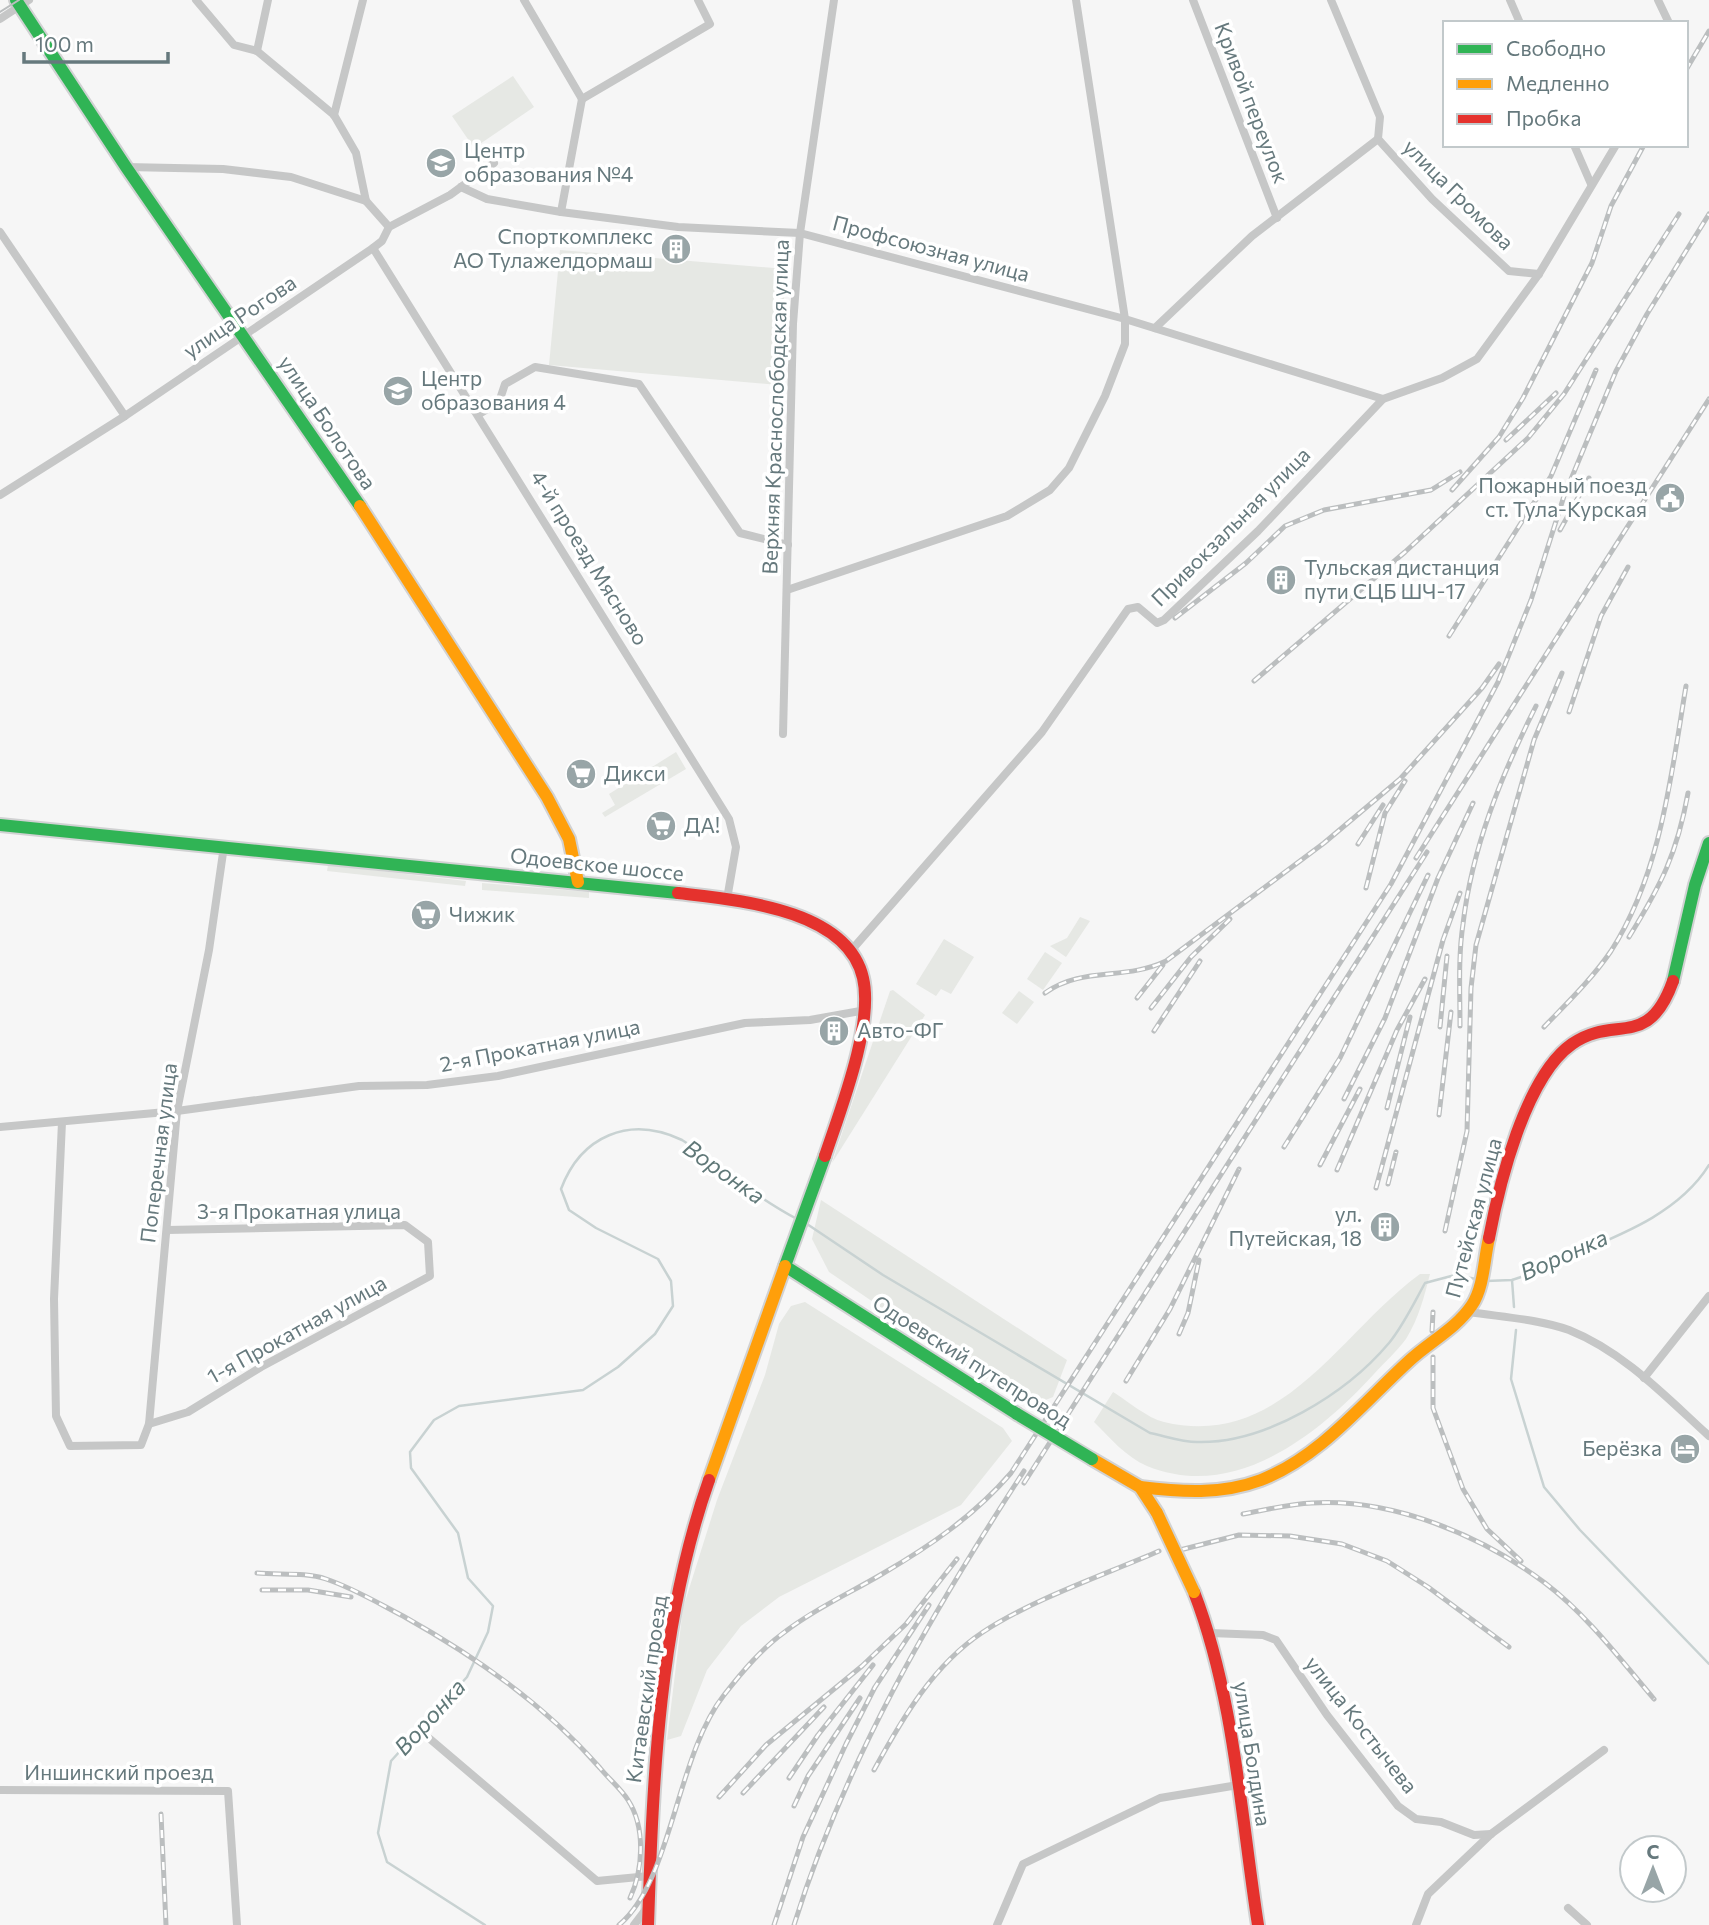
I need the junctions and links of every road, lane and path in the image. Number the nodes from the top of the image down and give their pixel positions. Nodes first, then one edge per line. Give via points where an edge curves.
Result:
1 (196, 0) edge
2 (268, 0) edge
3 (363, 0) edge
4 (524, 0) edge
5 (698, 0) edge
6 (834, 0) edge
7 (1076, 0) edge
8 (1193, 0) edge
9 (1331, 0) edge
10 (1510, 0) edge
11 (1658, 0) edge
12 (22, 2) edge
13 (0, 19) edge
14 (1519, 21) edge
15 (1668, 21) edge
16 (257, 51) junction
17 (582, 99) junction
18 (334, 115) junction
19 (1378, 139) junction
20 (1575, 147) edge
21 (1615, 147) edge
22 (494, 163) dead end
23 (127, 167) junction
24 (1591, 184) junction
25 (461, 187) junction
26 (366, 201) junction
27 (561, 212) junction
28 (1277, 218) junction
29 (389, 227) junction
30 (0, 232) edge
31 (800, 233) junction
32 (373, 248) junction
33 (1539, 274) junction
34 (1125, 319) junction
35 (1155, 328) junction
36 (242, 335) junction
37 (1382, 398) junction
38 (479, 414) junction
39 (125, 416) junction
40 (0, 495) edge
41 (788, 545) junction
42 (787, 590) junction
43 (783, 734) dead end
44 (0, 825) edge
45 (1709, 843) edge
46 (224, 846) junction
47 (578, 882) junction
48 (727, 899) junction
49 (849, 953) junction
50 (866, 1010) junction
51 (177, 1111) junction
52 (62, 1122) junction
53 (0, 1127) edge
54 (167, 1230) junction
55 (428, 1242) joint
56 (785, 1266) junction
57 (1709, 1296) edge
58 (1469, 1312) junction
59 (1644, 1378) junction
60 (149, 1424) junction
61 (1709, 1436) edge
62 (1140, 1487) junction
63 (1210, 1633) junction
64 (430, 1739) dead end
65 (1604, 1750) dead end
66 (1238, 1785) junction
67 (0, 1790) edge
68 (1491, 1834) junction
69 (649, 1876) junction
70 (648, 1908) junction
71 (1568, 1908) dead end
72 (237, 1925) edge
73 (634, 1925) edge
74 (648, 1925) edge
75 (997, 1925) edge
76 (1258, 1925) edge
77 (1416, 1925) edge
78 (1587, 1925) edge

1 - 16 street via 234,45
2 - 16 street
3 - 18 street
4 - 17 street
5 - 17 street via 710,24
6 - 31 street, Верхняя Краснослободская улица
7 - 34 street
8 - 28 street, Кривой переулок
9 - 19 street, улица Громова via 1380,117
10 - 14 street
11 - 15 street
12 - 13 street
12 - 23 street, улица Болотова
16 - 18 street
17 - 27 street
18 - 26 street via 356,153
19 - 28 street
19 - 33 street, улица Громова via 1432,199 1509,271
20 - 24 street
21 - 24 street, Привокзальная улица
22 - 25 street, улица Рогова
23 - 26 street via 223,169 290,177
23 - 36 street, улица Болотова
24 - 33 street, Привокзальная улица
25 - 27 street, Профсоюзная улица via 487,199
25 - 29 street, улица Рогова
26 - 29 street
27 - 31 street, Профсоюзная улица via 678,227
28 - 35 street
29 - 32 street, улица Рогова via 383,242
30 - 39 street
31 - 34 street, Профсоюзная улица
31 - 41 street, Верхняя Краснослободская улица
32 - 36 street, улица Рогова
32 - 38 street, 4-й проезд Мясново
33 - 37 street, Привокзальная улица via 1477,359 1454,373
34 - 35 street, Профсоюзная улица
34 - 42 street via 1125,344 1105,396 1069,468 1050,490 1007,516
35 - 37 street, Профсоюзная улица
36 - 39 street, улица Рогова
36 - 47 street, улица Болотова via 320,444 547,797 569,839
37 - 49 street, Привокзальная улица via 1258,531 1164,620 1157,623 1138,607 1128,609 1042,732
38 - 41 street via 499,402 505,384 535,367 639,384 740,533
38 - 48 street, 4-й проезд Мясново via 727,816 736,848
39 - 40 street, улица Рогова
41 - 42 street, Верхняя Краснослободская улица
42 - 43 street, Верхняя Краснослободская улица
44 - 46 street, Одоевское шоссе
45 - 58 street, Путейская улица via 1698,868 1677,963 1660,1010 1640,1025 1576,1042 1560,1054 1528,1107 1500,1175 1477,1296
46 - 47 street, Одоевское шоссе
46 - 51 street, Поперечная улица
47 - 48 street, Одоевское шоссе
48 - 49 street, Одоевское шоссе via 788,912 829,935
49 - 50 street, Одоевское шоссе via 862,975
50 - 51 street, 2-я Прокатная улица via 810,1020 745,1023 498,1076 427,1086 359,1086
50 - 56 street, Одоевское шоссе via 837,1116
51 - 52 street, 2-я Прокатная улица
51 - 54 street, Поперечная улица
52 - 53 street, 2-я Прокатная улица
52 - 60 street via 54,1299 56,1416 70,1446 141,1445
54 - 55 street, 3-я Прокатная улица via 405,1225
54 - 60 street, Поперечная улица
55 - 60 street, 1-я Прокатная улица via 430,1276 188,1412
56 - 62 street, Одоевский путепровод, bridge
56 - 69 street, Китаевский проезд via 691,1536 671,1629 652,1801
57 - 59 street
58 - 59 street via 1569,1331 1618,1356
58 - 62 street via 1419,1352 1339,1432 1264,1479 1218,1492
59 - 61 street
62 - 63 street, улица Болдина, bridge via 1195,1592
63 - 66 street, улица Болдина
63 - 68 street, улица Костычева via 1263,1635 1276,1640 1326,1715 1398,1806 1416,1819 1441,1822 1474,1835
64 - 69 street via 597,1881
65 - 68 street
66 - 75 street via 1160,1798 1023,1864
66 - 76 street, улица Болдина
67 - 72 street, Иншинский проезд via 228,1791
68 - 77 street via 1428,1894
69 - 70 street, Китаевский проезд
70 - 73 street
70 - 74 street, Китаевский проезд
71 - 78 street

